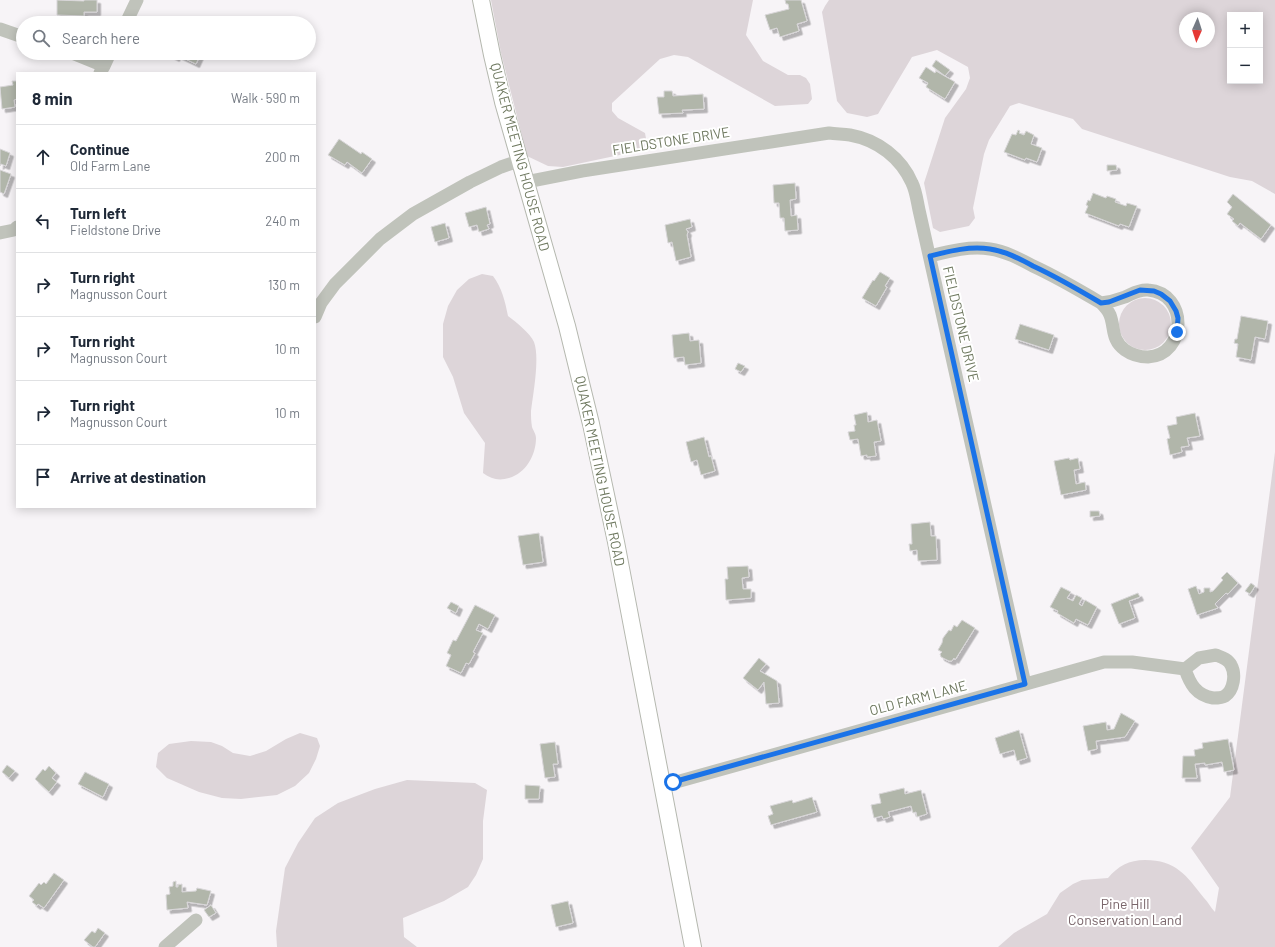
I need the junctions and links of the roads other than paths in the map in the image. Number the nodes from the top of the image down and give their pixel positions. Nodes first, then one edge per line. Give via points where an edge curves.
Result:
1 (137, 0) edge
2 (481, 0) edge
3 (129, 16) edge
4 (0, 29) edge
5 (16, 34) edge
6 (85, 60) edge
7 (106, 60) edge
8 (102, 69) edge
9 (520, 160) junction
10 (526, 182) junction
11 (16, 228) edge
12 (0, 233) edge
13 (930, 256) junction
14 (1101, 303) junction
15 (316, 315) edge
16 (1184, 669) dead end
17 (1025, 684) junction
18 (662, 786) junction
19 (196, 920) dead end
20 (165, 947) edge
21 (693, 947) edge

1 - 3 street
2 - 9 main road, QUAKER MEETING HOUSE ROAD via 503,102
4 - 5 street
6 - 8 street
7 - 8 street
9 - 10 main road, QUAKER MEETING HOUSE ROAD
9 - 15 street via 470,182 413,214 380,239 335,284
10 - 13 street, FIELDSTONE DRIVE via 827,133 851,135 888,151 903,166 913,184
10 - 18 main road, QUAKER MEETING HOUSE ROAD via 567,326 591,424
11 - 12 street
13 - 14 street via 951,250 991,249 1021,259
13 - 17 street, FIELDSTONE DRIVE
14 - 14 street via 1111,316 1114,334 1120,346 1136,356 1158,355 1167,350 1174,339 1178,325 1176,311 1170,301 1161,294 1140,290
16 - 17 street, OLD FARM LANE via 1132,662 1104,662
17 - 18 street, OLD FARM LANE
18 - 21 main road, QUAKER MEETING HOUSE ROAD
19 - 20 street

